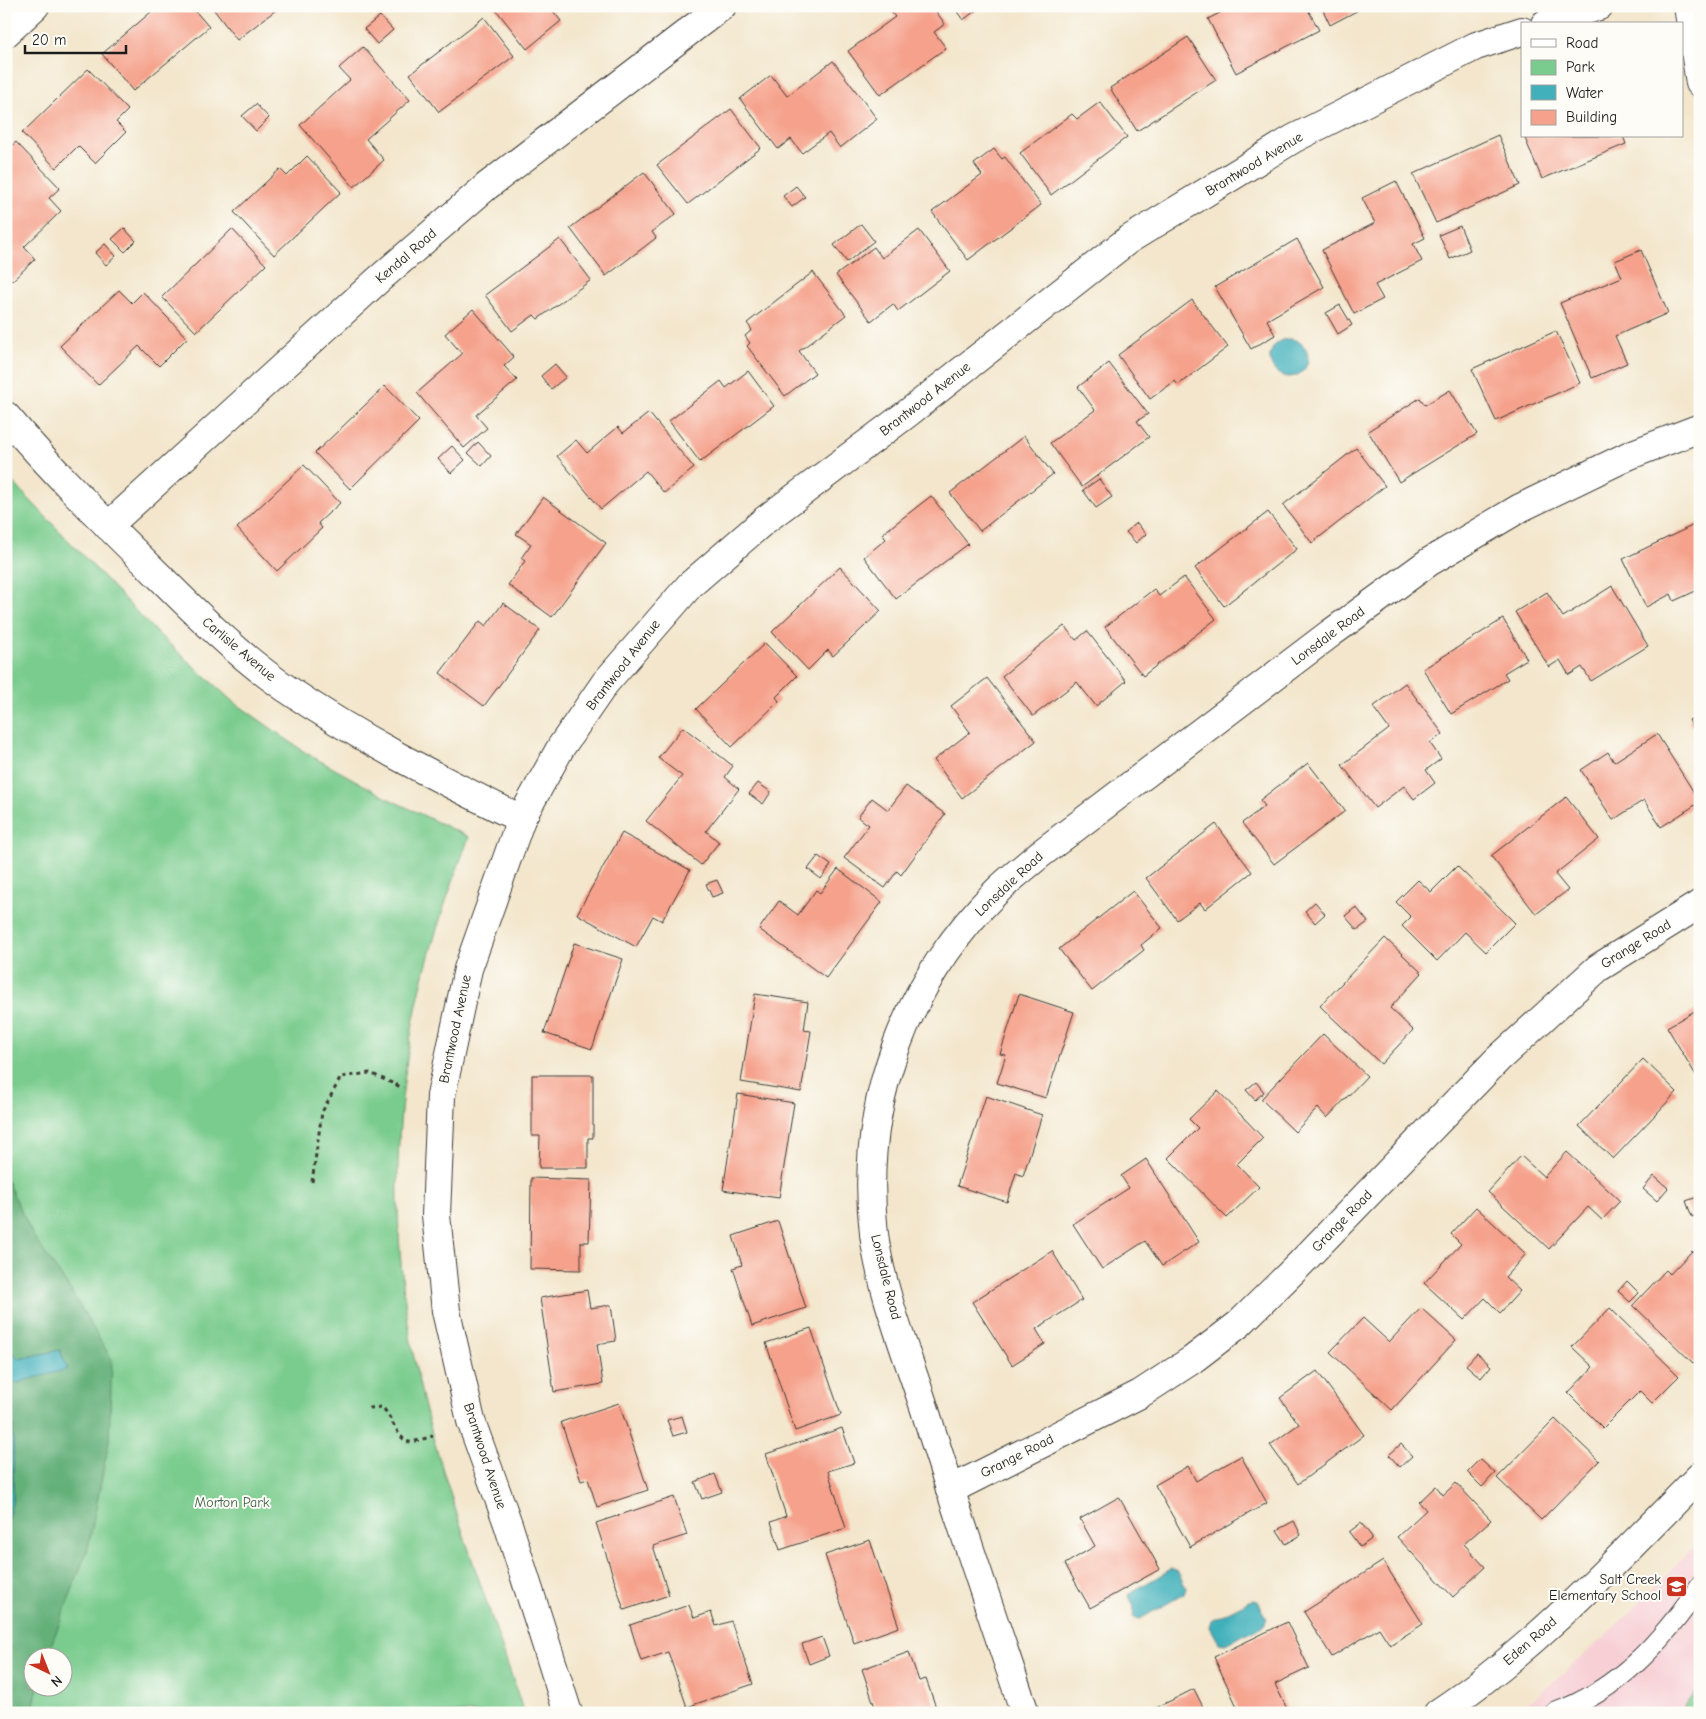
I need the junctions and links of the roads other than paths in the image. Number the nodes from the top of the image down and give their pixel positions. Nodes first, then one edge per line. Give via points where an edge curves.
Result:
1 (35, 6) edge
2 (722, 6) edge
3 (1599, 6) edge
4 (1688, 6) edge
5 (1550, 22) edge
6 (1521, 31) edge
7 (6, 33) edge
8 (1700, 82) edge
9 (6, 416) edge
10 (1700, 428) edge
11 (108, 526) junction
12 (521, 819) junction
13 (1700, 904) edge
14 (1700, 1476) edge
15 (950, 1490) junction
16 (1700, 1586) edge
17 (568, 1713) edge
18 (1025, 1713) edge
19 (1438, 1713) edge
20 (1555, 1713) edge

1 - 7 street
2 - 11 street, Kendal Road via 487,186 378,280
3 - 5 street
4 - 8 street
6 - 12 street, Brantwood Avenue via 1476,46 1293,139 1128,240 908,413 765,520 690,585 605,683 562,747
9 - 11 street, Carlisle Avenue
10 - 15 street, Lonsdale Road via 1630,455 1520,508 1429,562 1330,633 1039,855 998,890 945,954 907,1019 892,1053 882,1087 871,1183 874,1234 883,1277
11 - 12 street, Carlisle Avenue via 218,634 282,686 406,763
12 - 17 street, Brantwood Avenue via 468,969 441,1096 436,1215 446,1311 470,1421 508,1524
13 - 15 street, Grange Road via 1598,968 1498,1059 1239,1324 1140,1394
14 - 19 street, Eden Road via 1534,1640
15 - 18 street, Lonsdale Road
16 - 20 lane via 1676,1621 1634,1667 1581,1704

